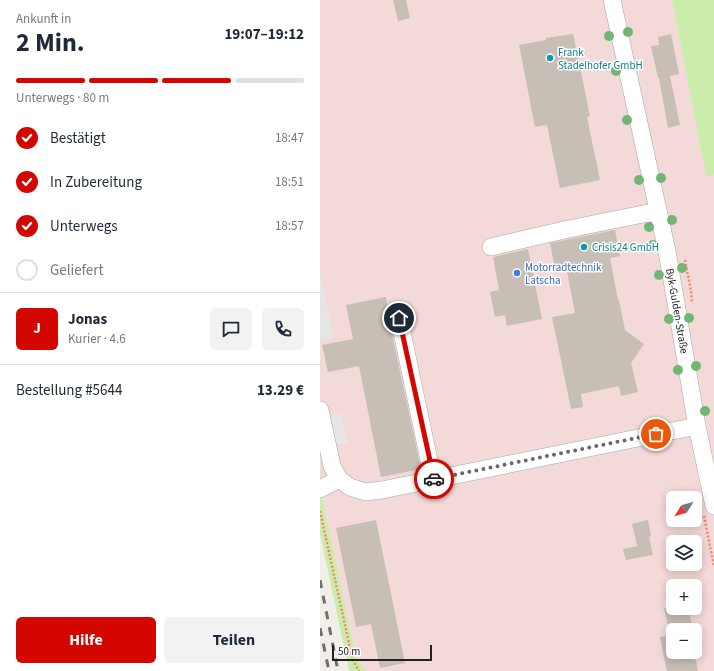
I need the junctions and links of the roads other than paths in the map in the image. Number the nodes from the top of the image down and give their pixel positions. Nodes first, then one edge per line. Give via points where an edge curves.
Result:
1 (612, 0) edge
2 (658, 212) junction
3 (491, 247) dead end
4 (399, 318) dead end
5 (320, 410) edge
6 (697, 426) junction
7 (339, 479) junction
8 (433, 479) junction
9 (320, 489) edge
10 (714, 506) edge

1 - 2 street, Byk-Gulden-Straße
2 - 3 street
2 - 6 street, Byk-Gulden-Straße
4 - 8 street
5 - 7 street via 332,466
6 - 8 street
6 - 10 street, Byk-Gulden-Straße
7 - 8 street via 350,487 365,492
7 - 9 street

